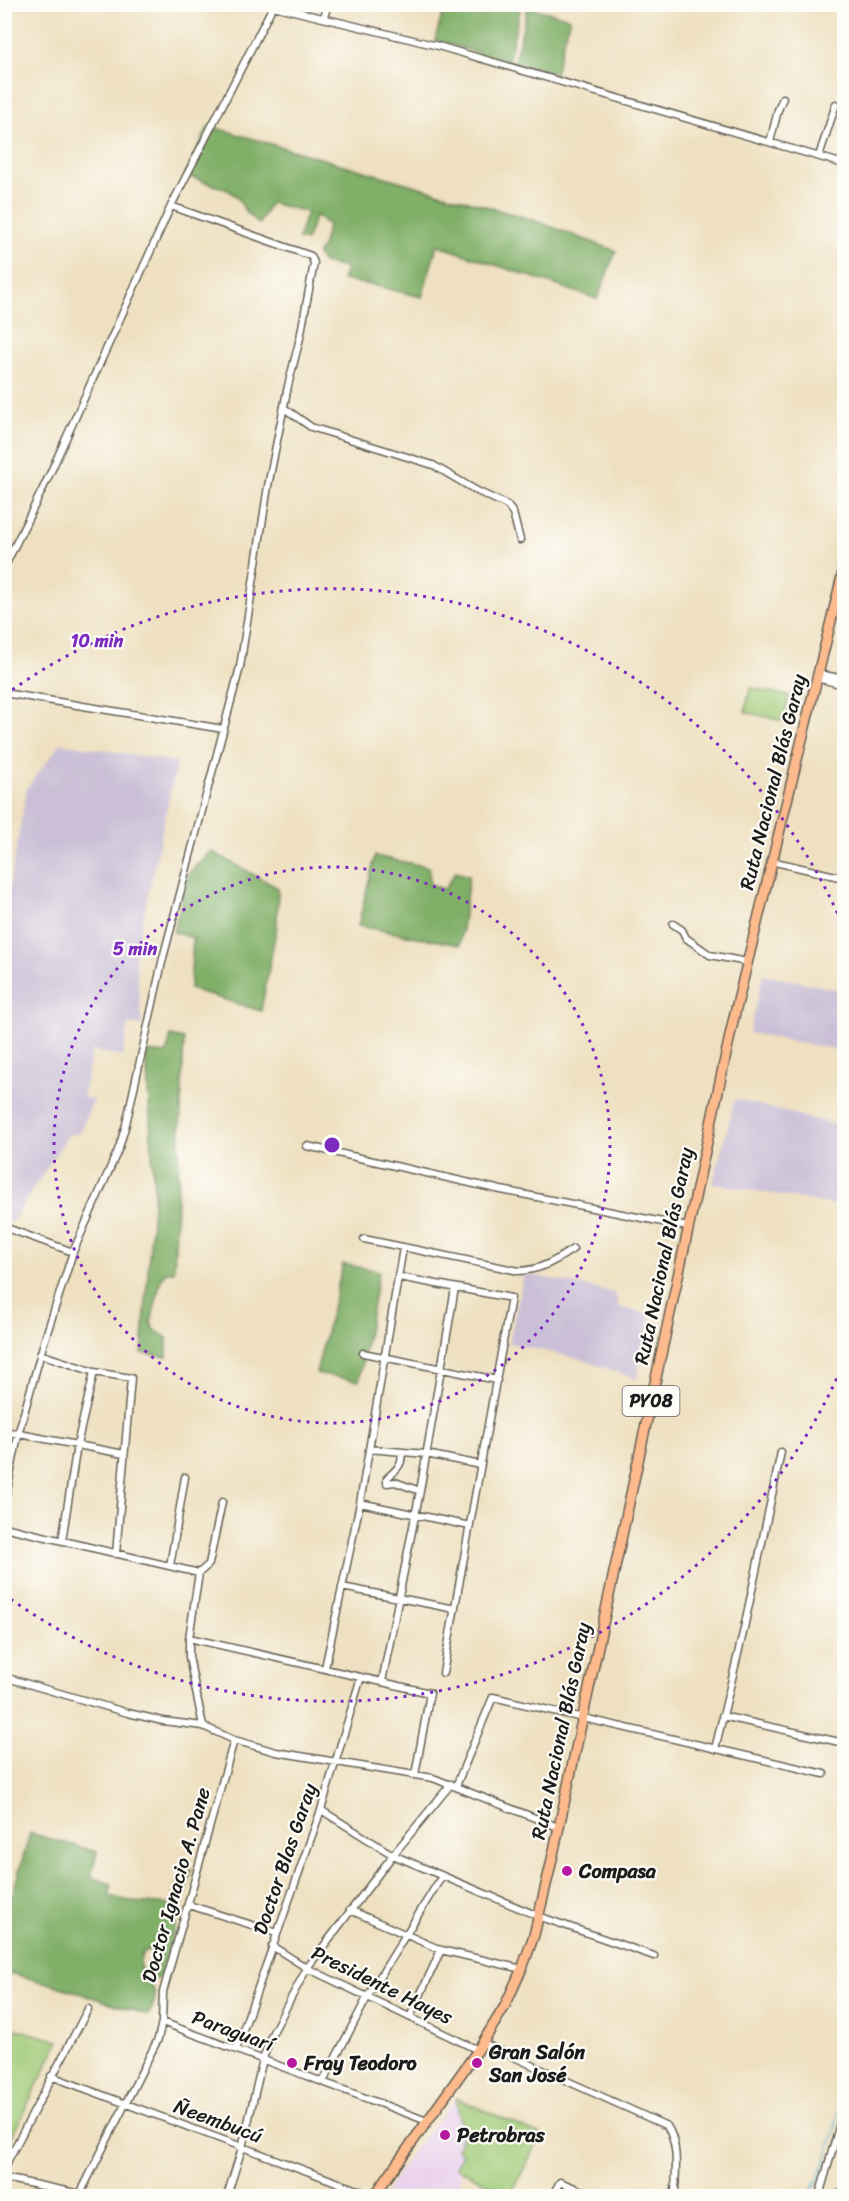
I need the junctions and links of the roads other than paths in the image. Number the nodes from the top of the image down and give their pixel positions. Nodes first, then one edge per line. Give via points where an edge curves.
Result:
1 (328, 4) edge
2 (274, 5) edge
3 (324, 17) junction
4 (783, 98) dead end
5 (836, 104) dead end
6 (770, 142) junction
7 (819, 156) junction
8 (844, 164) edge
9 (171, 206) junction
10 (284, 408) junction
11 (844, 534) edge
12 (520, 540) dead end
13 (4, 567) edge
14 (844, 570) edge
15 (818, 676) junction
16 (844, 679) edge
17 (844, 685) edge
18 (4, 693) edge
19 (224, 729) junction
20 (771, 861) junction
21 (844, 878) edge
22 (673, 924) dead end
23 (747, 962) junction
24 (307, 1146) dead end
25 (4, 1227) edge
26 (688, 1227) junction
27 (364, 1239) dead end
28 (403, 1248) junction
29 (573, 1249) dead end
30 (73, 1252) junction
31 (399, 1277) junction
32 (455, 1288) junction
33 (363, 1353) dead end
34 (40, 1354) junction
35 (384, 1357) junction
36 (440, 1369) junction
37 (93, 1372) junction
38 (496, 1380) junction
39 (4, 1431) edge
40 (18, 1433) junction
41 (77, 1444) junction
42 (369, 1449) junction
43 (781, 1452) dead end
44 (401, 1453) junction
45 (124, 1454) junction
46 (426, 1454) junction
47 (481, 1465) junction
48 (185, 1477) dead end
49 (420, 1491) junction
50 (222, 1502) dead end
51 (360, 1503) junction
52 (4, 1504) edge
53 (414, 1515) junction
54 (470, 1526) junction
55 (4, 1527) edge
56 (62, 1541) junction
57 (116, 1554) junction
58 (170, 1566) junction
59 (199, 1573) junction
60 (342, 1587) junction
61 (398, 1598) junction
62 (455, 1609) junction
63 (189, 1638) junction
64 (325, 1668) junction
65 (443, 1673) dead end
66 (4, 1677) edge
67 (361, 1677) junction
68 (382, 1682) junction
69 (722, 1716) junction
70 (583, 1719) junction
71 (202, 1726) junction
72 (234, 1740) junction
73 (844, 1743) edge
74 (715, 1749) junction
75 (335, 1763) junction
76 (415, 1774) junction
77 (824, 1774) dead end
78 (454, 1785) junction
79 (321, 1810) junction
80 (558, 1827) junction
81 (393, 1855) junction
82 (442, 1876) junction
83 (189, 1905) junction
84 (350, 1910) junction
85 (538, 1916) junction
86 (277, 1933) junction
87 (404, 1934) junction
88 (272, 1947) junction
89 (441, 1950) junction
90 (654, 1956) dead end
91 (307, 1968) junction
92 (522, 1969) junction
93 (368, 1996) junction
94 (88, 2009) dead end
95 (410, 2017) junction
96 (162, 2022) junction
97 (481, 2046) junction
98 (236, 2050) junction
99 (263, 2059) junction
100 (51, 2076) junction
101 (323, 2082) junction
102 (125, 2104) junction
103 (844, 2111) edge
104 (427, 2121) junction
105 (242, 2148) junction
106 (4, 2168) edge
107 (4, 2178) edge
108 (844, 2193) edge
109 (79, 2196) edge
110 (90, 2196) edge
111 (227, 2196) edge
112 (374, 2196) edge
113 (394, 2196) edge
114 (552, 2196) edge
115 (594, 2196) edge
116 (675, 2196) edge
117 (819, 2196) edge
118 (831, 2196) edge

1 - 3 street
2 - 3 street
2 - 9 street
3 - 6 street
4 - 6 street
5 - 7 street
6 - 7 street
7 - 8 street
9 - 10 street via 313,259
9 - 13 street
10 - 12 street via 310,427 433,465 507,505
10 - 19 street via 240,668
11 - 14 street
14 - 15 highway, Ruta Nacional Blás Garay / PY08
15 - 16 street
15 - 17 street
15 - 20 highway, Ruta Nacional Blás Garay / PY08
18 - 19 street
19 - 30 street via 163,958 126,1124
20 - 21 street
20 - 23 highway, Ruta Nacional Blás Garay / PY08
22 - 23 street via 710,955
23 - 26 highway, Ruta Nacional Blás Garay / PY08
24 - 26 street
25 - 30 street
26 - 70 highway, Ruta Nacional Blás Garay / PY08
27 - 28 street
28 - 29 street via 519,1271 552,1263
28 - 31 street
30 - 34 street
31 - 32 street
31 - 35 street
32 - 36 street
32 - 38 street via 511,1298
33 - 35 street
34 - 37 street
34 - 40 street
35 - 36 street
35 - 42 street
36 - 38 street
36 - 46 street
37 - 41 street
37 - 45 street via 130,1378
38 - 47 street
39 - 40 street
40 - 41 street
40 - 52 street
41 - 45 street
41 - 56 street
42 - 44 street
42 - 51 street
43 - 69 street
44 - 46 street
44 - 49 street via 398,1469 387,1478 387,1483
45 - 57 street
46 - 47 street
46 - 49 street
47 - 54 street
48 - 58 street
49 - 53 street
50 - 59 street via 209,1564
51 - 53 street
51 - 60 street
53 - 54 street
53 - 61 street
54 - 62 street
55 - 56 street
56 - 57 street
57 - 58 street
58 - 59 street
59 - 63 street
60 - 61 street
60 - 64 street
61 - 62 street
61 - 68 street
62 - 65 street
63 - 64 street
63 - 71 street
64 - 67 street
66 - 71 street via 128,1713
67 - 68 street
67 - 75 street, Doctor Blas Garay
68 - 76 street via 429,1693
69 - 73 street
69 - 74 street
70 - 74 street
70 - 78 street via 493,1697
70 - 80 highway, Ruta Nacional Blás Garay / PY08
71 - 72 street
72 - 75 street
72 - 83 street, Doctor Ignacio A. Pane
74 - 77 street
75 - 76 street
75 - 79 street, Doctor Blas Garay
76 - 78 street
78 - 80 street
78 - 81 street
79 - 81 street
79 - 86 street, Doctor Blas Garay
80 - 85 highway, Ruta Nacional Blás Garay / PY08
81 - 82 street
81 - 84 street
82 - 85 street
82 - 87 street
83 - 86 street
83 - 96 street, Doctor Ignacio A. Pane via 163,1992
84 - 87 street
84 - 91 street
85 - 90 street
85 - 92 highway, Ruta Nacional Blás Garay / PY08
86 - 88 street, Doctor Blas Garay
87 - 89 street
87 - 93 street
88 - 91 street, Presidente Hayes
88 - 98 street, Doctor Blas Garay
89 - 92 street
89 - 95 street
91 - 93 street, Presidente Hayes
91 - 99 street
92 - 97 highway, Ruta Nacional Blás Garay / PY08
93 - 95 street, Presidente Hayes
93 - 101 street
94 - 100 street
95 - 97 street, Presidente Hayes
96 - 98 street, Paraguarí
96 - 102 street, Doctor Ignacio A. Pane
97 - 104 highway, Ruta Nacional Blás Garay / PY08
97 - 116 street, Presidente Hayes via 667,2127 674,2143
98 - 99 street, Paraguarí
99 - 101 street, Paraguarí
99 - 105 street
100 - 102 street, Ñeembucú
100 - 106 street
101 - 104 street, Paraguarí
102 - 105 street, Ñeembucú
102 - 109 street, Doctor Ignacio A. Pane
103 - 117 street
104 - 112 highway, Ruta Nacional Blás Garay / PY08
105 - 111 street
105 - 112 street, Ñeembucú
107 - 109 street
108 - 118 street
109 - 110 street
112 - 113 street, Ñeembucú
114 - 115 street via 560,2182

